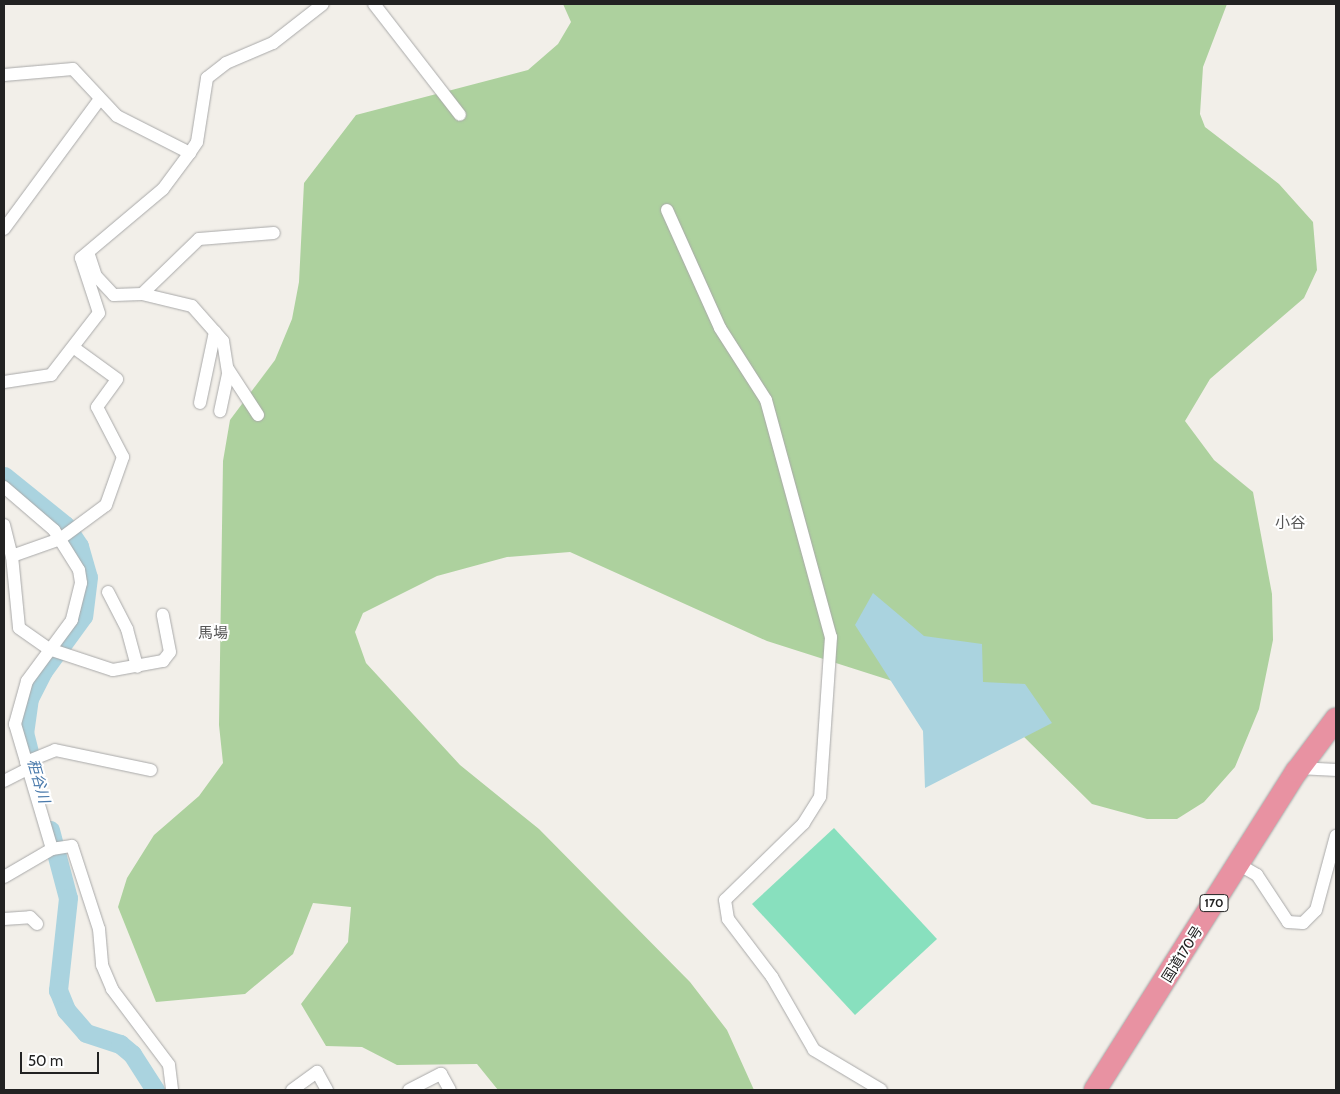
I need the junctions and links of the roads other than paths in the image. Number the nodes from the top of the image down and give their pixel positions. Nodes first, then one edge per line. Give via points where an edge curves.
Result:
1 (323, 4) edge
2 (374, 4) edge
3 (4, 75) edge
4 (99, 100) junction
5 (460, 115) dead end
6 (190, 153) junction
7 (667, 210) dead end
8 (4, 229) edge
9 (274, 234) dead end
10 (88, 252) junction
11 (142, 294) junction
12 (215, 332) junction
13 (73, 347) junction
14 (227, 367) junction
15 (4, 382) edge
16 (200, 403) dead end
17 (220, 411) dead end
18 (258, 415) dead end
19 (4, 487) edge
20 (4, 525) edge
21 (60, 539) junction
22 (12, 556) junction
23 (108, 592) dead end
24 (163, 614) dead end
25 (50, 650) junction
26 (137, 667) junction
27 (1336, 718) edge
28 (27, 765) junction
29 (1299, 768) junction
30 (151, 770) dead end
31 (1336, 770) edge
32 (4, 781) edge
33 (1336, 836) edge
34 (52, 850) junction
35 (1238, 864) junction
36 (4, 878) edge
37 (4, 919) edge
38 (37, 924) dead end
39 (172, 1090) edge
40 (292, 1090) edge
41 (327, 1090) edge
42 (409, 1090) edge
43 (450, 1090) edge
44 (881, 1090) edge
45 (1095, 1090) edge

1 - 6 street via 273,43 226,63 207,78 197,142
2 - 5 street
3 - 4 street via 73,69
4 - 6 street via 117,116
4 - 8 street
6 - 10 street via 163,189
7 - 44 street via 720,328 766,400 831,637 820,797 804,823 725,900 728,919 772,977 814,1050
9 - 11 street via 199,239
10 - 11 street via 104,289 122,297
10 - 13 street via 81,258 99,313
11 - 12 street via 192,306
12 - 14 street via 222,342
12 - 16 street
13 - 15 street via 51,375
13 - 21 street via 117,379 97,407 124,457 106,505
14 - 17 street via 226,396
14 - 18 street
19 - 21 street via 41,515
20 - 22 street
21 - 22 street
21 - 25 street via 79,570 81,595 72,620
22 - 25 street via 19,628
23 - 26 street via 127,629
24 - 26 street via 169,657
25 - 26 street via 98,668
25 - 28 street via 27,681 18,706 15,724
27 - 29 highway, 国道170号 / 170
28 - 30 street via 55,750
28 - 32 street
28 - 34 street
29 - 31 street
29 - 35 highway, 国道170号 / 170
33 - 35 street via 1316,910 1303,923 1288,922 1256,875
34 - 36 street
34 - 39 street via 72,846 112,989 169,1065
35 - 45 highway, 国道170号 / 170
37 - 38 street via 30,917
40 - 41 street via 317,1072
42 - 43 street via 441,1074

